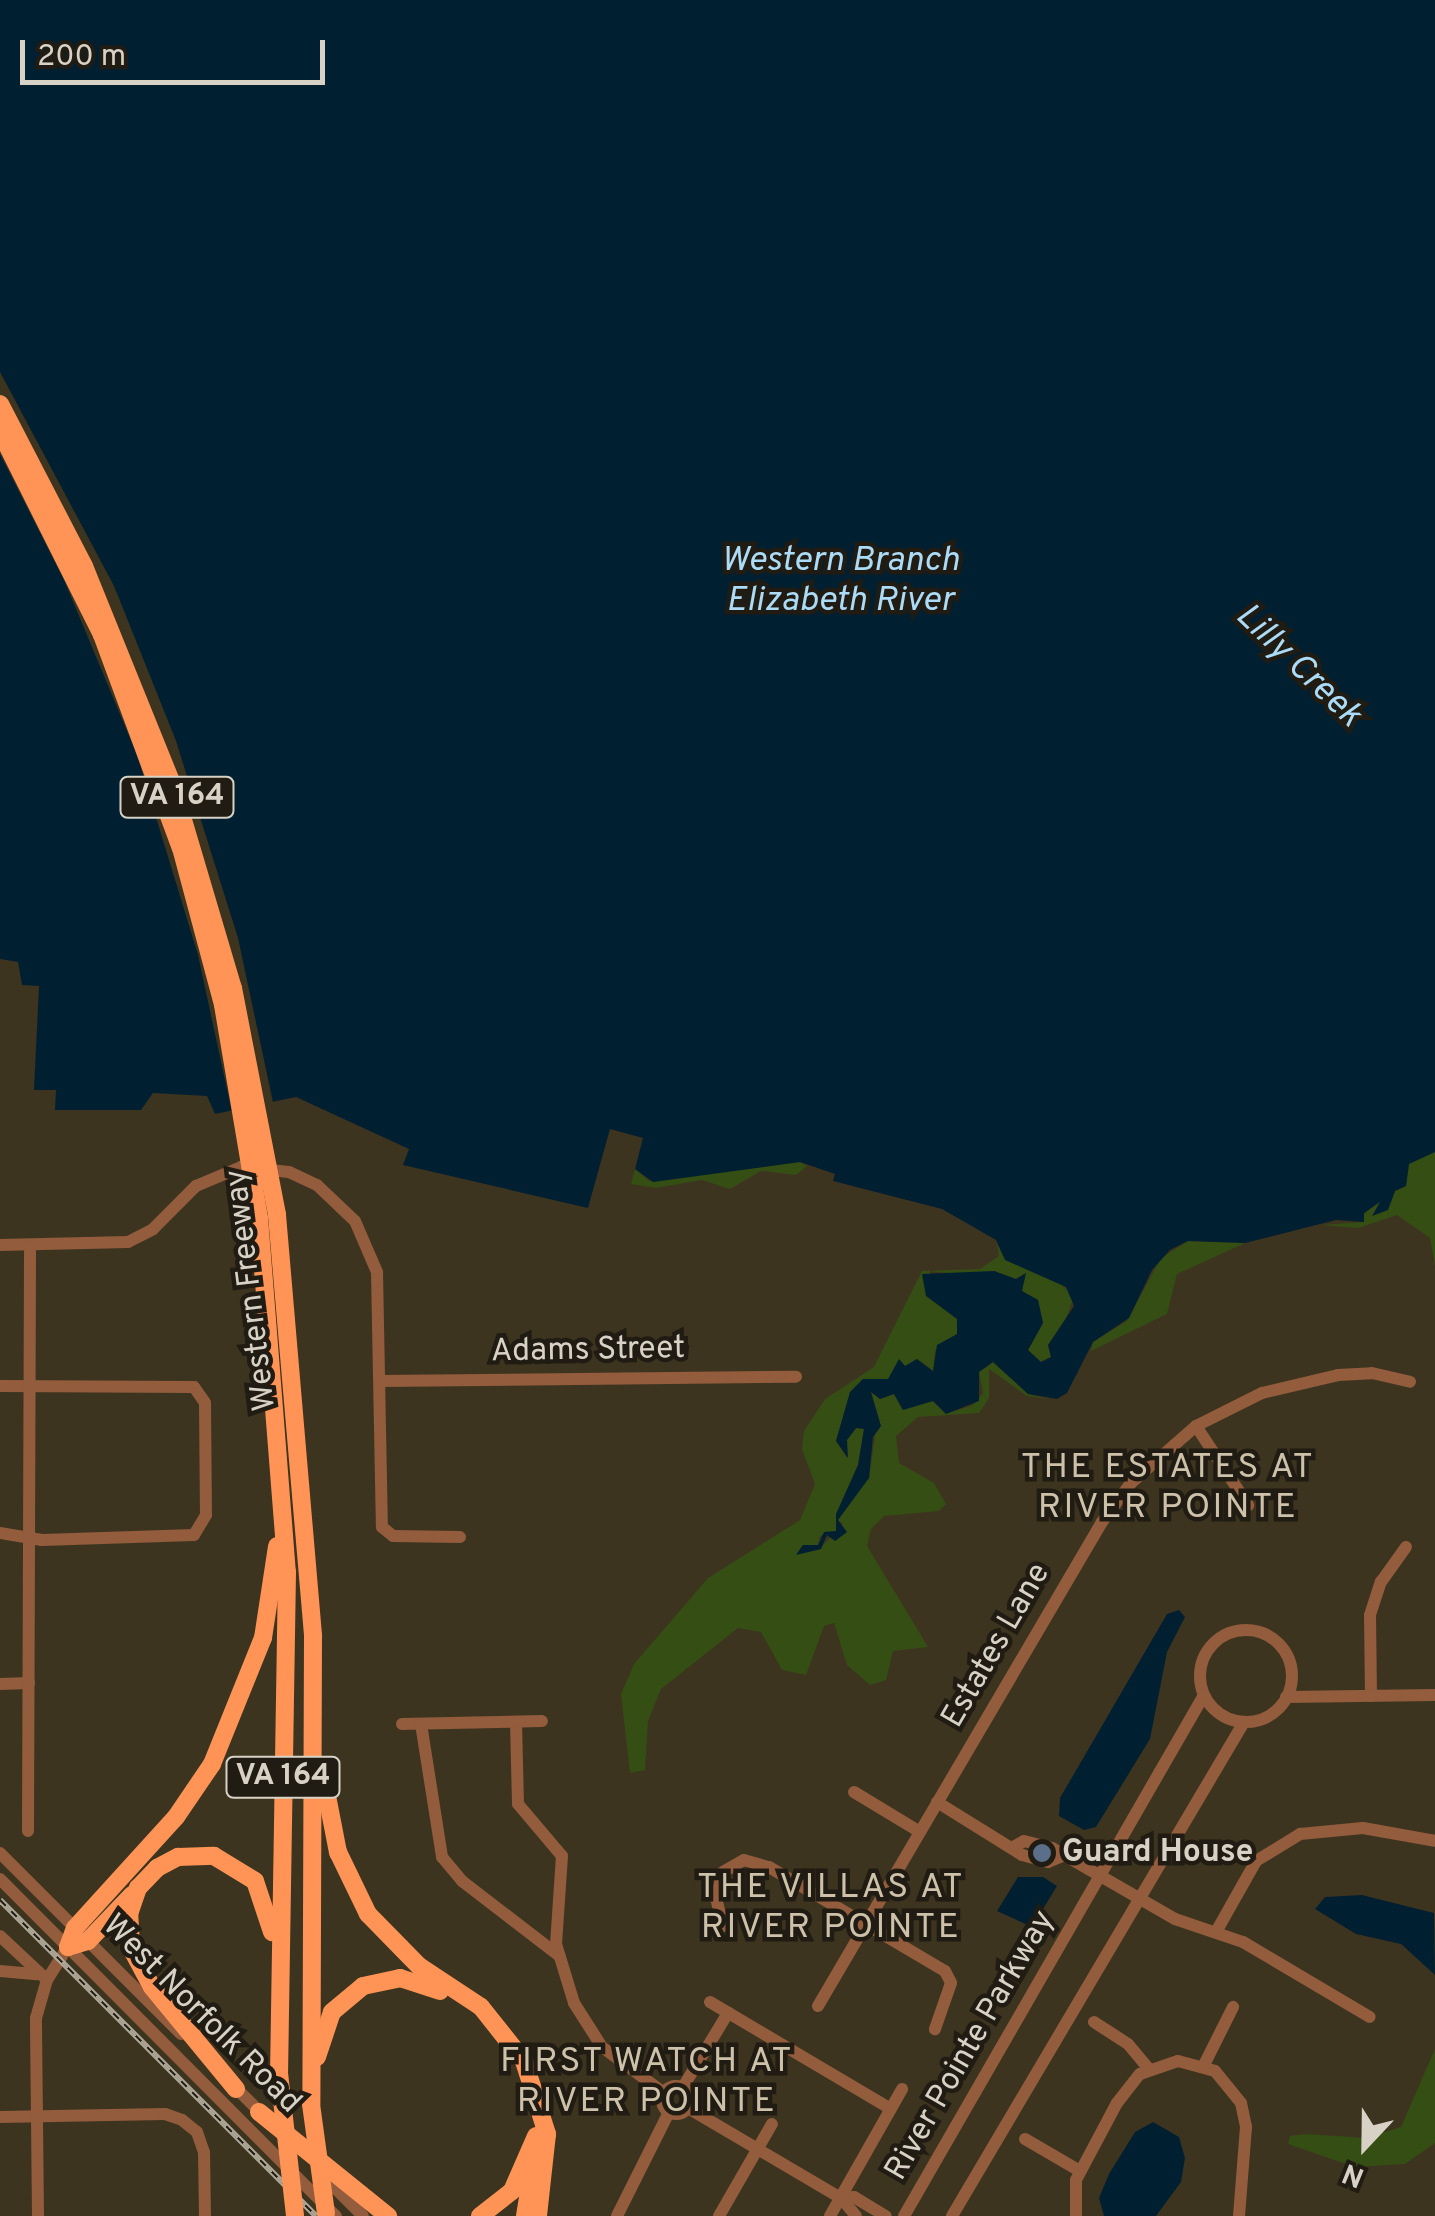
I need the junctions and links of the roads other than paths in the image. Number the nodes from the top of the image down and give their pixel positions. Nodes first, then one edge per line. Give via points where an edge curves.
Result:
1 (0, 404) edge
2 (0, 431) edge
3 (268, 1216) junction
4 (0, 1245) edge
5 (30, 1246) junction
6 (796, 1377) dead end
7 (380, 1382) junction
8 (1410, 1382) dead end
9 (29, 1385) junction
10 (0, 1386) edge
11 (1196, 1426) junction
12 (282, 1481) junction
13 (1248, 1505) dead end
14 (0, 1534) edge
15 (30, 1537) junction
16 (460, 1537) dead end
17 (1406, 1547) dead end
18 (29, 1683) junction
19 (0, 1684) edge
20 (1435, 1695) edge
21 (1204, 1696) junction
22 (1371, 1696) junction
23 (1286, 1697) junction
24 (516, 1722) junction
25 (542, 1722) dead end
26 (1244, 1722) junction
27 (402, 1724) dead end
28 (420, 1724) junction
29 (315, 1731) junction
30 (854, 1792) dead end
31 (937, 1802) junction
32 (28, 1831) dead end
33 (920, 1832) junction
34 (1435, 1840) edge
35 (0, 1853) edge
36 (1101, 1876) junction
37 (0, 1880) edge
38 (138, 1888) junction
39 (1138, 1899) junction
40 (866, 1923) junction
41 (723, 1926) dead end
42 (1216, 1932) junction
43 (81, 1934) junction
44 (0, 1936) edge
45 (68, 1948) junction
46 (558, 1955) junction
47 (0, 1971) edge
48 (46, 1980) junction
49 (710, 2002) dead end
50 (818, 2006) dead end
51 (1233, 2007) dead end
52 (728, 2012) junction
53 (1370, 2017) dead end
54 (1094, 2022) dead end
55 (935, 2029) dead end
56 (279, 2065) junction
57 (1204, 2065) junction
58 (1149, 2069) junction
59 (310, 2082) junction
60 (683, 2087) junction
61 (236, 2089) junction
62 (902, 2089) dead end
63 (664, 2093) junction
64 (688, 2108) junction
65 (891, 2109) junction
66 (259, 2112) junction
67 (668, 2112) junction
68 (33, 2116) junction
69 (0, 2117) edge
70 (772, 2124) dead end
71 (536, 2136) junction
72 (1025, 2139) dead end
73 (758, 2149) junction
74 (1080, 2171) junction
75 (841, 2198) junction
76 (38, 2216) edge
77 (205, 2216) edge
78 (296, 2216) edge
79 (327, 2216) edge
80 (336, 2216) edge
81 (364, 2216) edge
82 (388, 2216) edge
83 (480, 2216) edge
84 (524, 2216) edge
85 (538, 2216) edge
86 (617, 2216) edge
87 (718, 2216) edge
88 (830, 2216) edge
89 (856, 2216) edge
90 (886, 2216) edge
91 (904, 2216) edge
92 (952, 2216) edge
93 (1076, 2216) edge
94 (1239, 2216) edge

1 - 3 highway, Western Freeway / VA 164, bridge via 84,566 173,786 233,988
2 - 3 highway, Western Freeway / VA 164, bridge via 102,634 180,848 223,1005
3 - 12 highway, Western Freeway / VA 164
3 - 29 highway, Western Freeway / VA 164 via 312,1599
4 - 5 street
5 - 7 street via 128,1242 153,1229 212,1177 241,1167 290,1172 333,1196 370,1249 379,1290
5 - 9 street
6 - 7 street, Adams Street
7 - 16 street via 384,1532
8 - 11 street, Estates Lane via 1372,1373 1299,1382
9 - 10 street
9 - 15 street
9 - 15 street via 186,1384 203,1396 206,1510 194,1535
11 - 13 street
11 - 31 street, Estates Lane via 1131,1483 1102,1522
12 - 43 highway via 263,1638 232,1724 176,1817
12 - 56 highway, Western Freeway / VA 164
14 - 15 street
15 - 18 street
17 - 22 street via 1381,1582 1370,1615
18 - 19 street
18 - 32 street
20 - 22 street
21 - 23 street via 1200,1674 1206,1653 1220,1637 1241,1630 1280,1646 1290,1665
21 - 26 street via 1216,1711
21 - 36 street, River Pointe Parkway
22 - 23 street
23 - 26 street via 1269,1716
24 - 25 street
24 - 28 street
24 - 46 street via 518,1804 550,1836 564,1864
26 - 39 street
27 - 28 street
28 - 46 street via 442,1856 462,1881
29 - 59 highway, Western Freeway / VA 164
29 - 85 highway via 338,1852 362,1904 398,1949 496,2022 533,2080 547,2134
30 - 33 street
31 - 33 street, Estates Lane
31 - 36 street via 1014,1846 1039,1845
33 - 40 street, Estates Lane
34 - 42 street via 1363,1828 1300,1834 1256,1861
35 - 43 street, West Norfolk Road
36 - 39 street
36 - 91 street, River Pointe Parkway
37 - 45 street, West Norfolk Road
38 - 43 highway
38 - 56 highway via 167,1862 190,1855 226,1860 255,1881 270,1918
38 - 61 highway via 128,1927 136,1958 164,2003
39 - 42 street
39 - 92 street
40 - 41 street via 744,1860 722,1872 717,1885
40 - 50 street, Estates Lane
40 - 55 street via 951,1978
42 - 53 street
43 - 45 highway
43 - 61 street, West Norfolk Road
44 - 48 street
45 - 48 street
45 - 80 street, West Norfolk Road
46 - 63 street via 592,2034 618,2063
47 - 48 street
48 - 68 street via 36,2018
49 - 52 street
51 - 57 street
52 - 60 street
52 - 65 street
54 - 58 street via 1128,2044
56 - 78 highway, Western Freeway / VA 164, bridge
57 - 58 street via 1178,2061
57 - 94 street via 1226,2078 1244,2113
58 - 74 street via 1117,2104
59 - 71 highway via 321,2034 341,2001 373,1982 411,1980 452,1998 493,2033 524,2086
59 - 79 highway, Western Freeway / VA 164, bridge
60 - 63 street
60 - 64 street
61 - 66 street, West Norfolk Road
62 - 65 street
63 - 67 street
64 - 67 street
64 - 73 street
65 - 75 street
66 - 81 street, West Norfolk Road
66 - 82 highway
67 - 86 street
68 - 69 street
68 - 76 street
68 - 77 street via 165,2114 191,2125 204,2152
70 - 73 street
71 - 83 highway via 520,2178
71 - 84 highway
72 - 74 street
73 - 75 street
73 - 87 street
74 - 93 street
75 - 88 street
75 - 89 street
75 - 90 street via 854,2197

